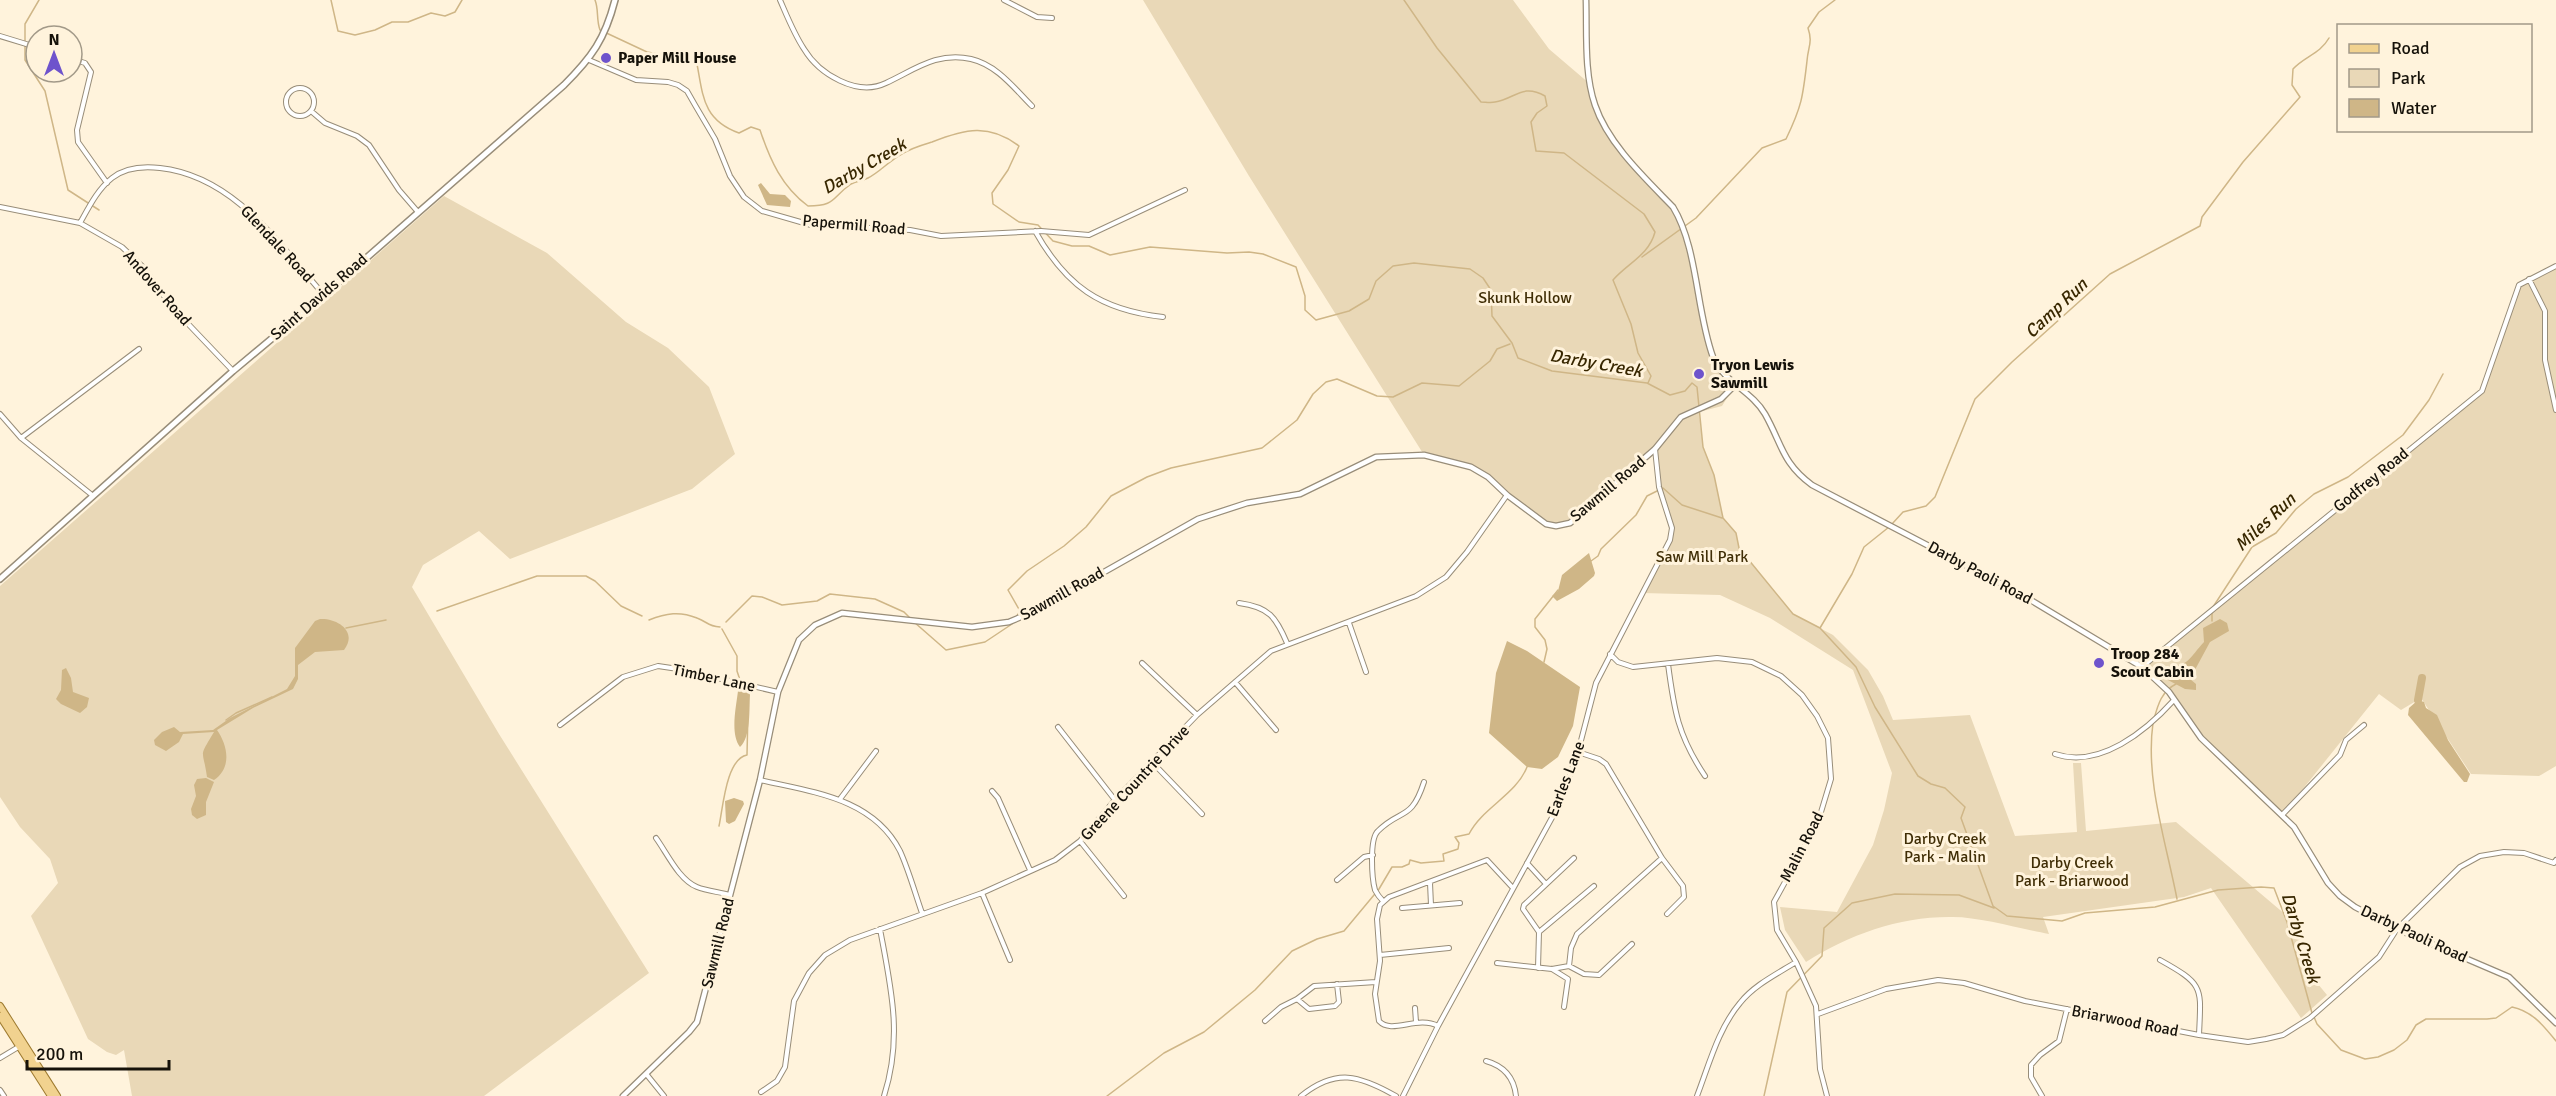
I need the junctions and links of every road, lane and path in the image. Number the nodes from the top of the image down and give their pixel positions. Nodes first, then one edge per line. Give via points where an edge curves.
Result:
1 (615, 0) edge
2 (780, 0) edge
3 (1004, 0) edge
4 (1586, 0) edge
5 (1052, 18) dead end
6 (0, 36) edge
7 (24, 43) edge
8 (589, 60) junction
9 (84, 63) edge
10 (1032, 106) dead end
11 (310, 111) junction
12 (107, 183) junction
13 (1185, 190) dead end
14 (0, 207) edge
15 (418, 212) junction
16 (80, 223) junction
17 (1038, 231) junction
18 (2556, 266) edge
19 (2529, 279) junction
20 (324, 295) junction
21 (1163, 317) dead end
22 (139, 349) dead end
23 (233, 371) junction
24 (1735, 385) junction
25 (2556, 410) edge
26 (0, 414) edge
27 (21, 438) junction
28 (1655, 449) junction
29 (92, 495) junction
30 (1507, 495) junction
31 (0, 579) edge
32 (1239, 603) dead end
33 (1349, 623) junction
34 (1287, 643) junction
35 (1610, 654) junction
36 (1142, 663) dead end
37 (1668, 664) junction
38 (2142, 667) junction
39 (1366, 672) dead end
40 (1235, 682) junction
41 (778, 692) junction
42 (2174, 700) junction
43 (1197, 715) junction
44 (560, 725) dead end
45 (2364, 725) dead end
46 (1058, 727) dead end
47 (1276, 730) dead end
48 (876, 751) dead end
49 (1578, 752) junction
50 (2055, 754) dead end
51 (1153, 763) junction
52 (1705, 776) dead end
53 (760, 780) junction
54 (1424, 782) dead end
55 (992, 791) dead end
56 (840, 799) junction
57 (1115, 800) junction
58 (1202, 814) dead end
59 (2282, 815) junction
60 (657, 838) dead end
61 (1080, 842) junction
62 (1373, 855) junction
63 (1574, 858) dead end
64 (1662, 858) junction
65 (1527, 863) junction
66 (2555, 863) edge
67 (1030, 870) junction
68 (1337, 880) dead end
69 (1430, 883) junction
70 (1546, 884) junction
71 (1594, 886) dead end
72 (1513, 887) junction
73 (982, 893) junction
74 (730, 895) junction
75 (1124, 896) dead end
76 (1383, 901) junction
77 (1460, 903) dead end
78 (1431, 905) junction
79 (1402, 908) dead end
80 (922, 913) junction
81 (1667, 914) dead end
82 (880, 929) junction
83 (2397, 929) junction
84 (1539, 932) junction
85 (1632, 944) dead end
86 (1449, 948) dead end
87 (1380, 955) junction
88 (1010, 960) dead end
89 (2160, 960) dead end
90 (1796, 962) junction
91 (1497, 963) dead end
92 (1569, 966) junction
93 (1538, 968) junction
94 (1552, 969) junction
95 (1376, 982) junction
96 (1337, 984) junction
97 (1297, 999) junction
98 (0, 1005) edge
99 (1564, 1007) dead end
100 (1415, 1008) dead end
101 (2067, 1010) junction
102 (1818, 1014) junction
103 (0, 1016) edge
104 (1265, 1021) dead end
105 (1416, 1022) junction
106 (2556, 1023) edge
107 (1438, 1026) junction
108 (2199, 1035) junction
109 (22, 1045) junction
110 (0, 1058) edge
111 (1486, 1061) dead end
112 (647, 1075) junction
113 (0, 1090) edge
114 (761, 1092) dead end
115 (4, 1096) edge
116 (51, 1096) edge
117 (57, 1096) edge
118 (623, 1096) edge
119 (664, 1096) edge
120 (884, 1096) edge
121 (1301, 1096) edge
122 (1396, 1096) edge
123 (1403, 1096) edge
124 (1516, 1096) edge
125 (1697, 1096) edge
126 (1827, 1096) edge
127 (2042, 1096) edge

1 - 8 main road, Saint Davids Road via 610,22
2 - 10 street via 810,58 852,86 874,87 920,64 959,57 989,66
3 - 5 street via 1037,17
4 - 24 street, Darby Paoli Road via 1590,84 1597,111 1628,160 1678,215 1686,234 1699,306 1714,358
6 - 7 street
8 - 15 main road, Saint Davids Road
8 - 17 street, Papermill Road via 636,80 668,82 687,91 715,139 730,176 744,197 762,212 811,225 910,230 941,236
9 - 12 street via 91,72 77,130 78,142
11 - 11 street via 315,100 309,90 292,90 286,101 289,110 298,116
11 - 15 street via 369,145
12 - 16 street, Glendale Road
12 - 20 street, Glendale Road via 121,172 139,167 167,169 208,182 228,193 260,222
13 - 17 street, Papermill Road via 1089,235
14 - 16 street, Andover Road
15 - 20 main road, Saint Davids Road
16 - 23 street, Andover Road via 122,247 143,267 172,307
17 - 21 street via 1050,257 1069,279 1109,305 1132,314
18 - 19 street
19 - 25 street via 2545,311 2545,360
19 - 38 street, Godfrey Road via 2520,285 2482,390
20 - 23 main road, Saint Davids Road
22 - 27 street
23 - 29 main road, Saint Davids Road
24 - 28 street, Sawmill Road via 1726,396 1681,417
24 - 38 street, Darby Paoli Road via 1760,405 1789,463 1812,485 2029,598
26 - 27 street
27 - 29 street
28 - 30 street, Sawmill Road via 1570,523 1546,524
28 - 35 street, Earles Lane via 1659,487 1672,534
29 - 31 main road, Saint Davids Road
30 - 33 street, Greene Countrie Drive via 1446,577 1416,596
30 - 41 street, Sawmill Road via 1472,467 1424,455 1376,457 1300,495 1247,503 1198,519 1009,622 972,627 834,615 814,625 799,640
32 - 34 street via 1269,613 1278,622
33 - 34 street, Greene Countrie Drive
33 - 39 street
34 - 40 street, Greene Countrie Drive via 1271,651
35 - 37 street, Malin Road via 1628,667
35 - 49 street, Earles Lane via 1596,683
36 - 43 street
37 - 52 street via 1680,733
37 - 90 street, Malin Road via 1717,658 1752,662 1781,676 1802,695 1828,738 1831,779 1818,822 1774,902 1777,930
38 - 42 street, Darby Paoli Road via 2161,682
40 - 43 street, Greene Countrie Drive
40 - 47 street
41 - 44 street, Timber Lane via 658,666 623,677
41 - 53 street, Sawmill Road
42 - 50 street via 2159,717 2112,750 2063,757
42 - 59 street, Darby Paoli Road via 2201,738
43 - 51 street, Greene Countrie Drive
45 - 59 street via 2346,740 2340,755
46 - 57 street
48 - 56 street
49 - 64 street via 1606,764
49 - 65 street, Earles Lane via 1560,803
51 - 57 street, Greene Countrie Drive
51 - 58 street
53 - 56 street
53 - 74 street, Sawmill Road
54 - 62 street via 1412,809 1376,832
55 - 67 street
56 - 80 street via 870,816 889,835 900,852
57 - 61 street, Greene Countrie Drive
59 - 83 street, Darby Paoli Road via 2340,896
60 - 74 street via 688,881
61 - 67 street, Greene Countrie Drive via 1054,860
61 - 75 street
62 - 68 street
62 - 76 street via 1375,888
63 - 70 street
64 - 81 street via 1685,894
64 - 92 street via 1578,933
65 - 70 street
65 - 72 street, Earles Lane
66 - 83 street, Briarwood Road via 2522,852 2480,856 2460,867
67 - 73 street, Greene Countrie Drive
69 - 72 street via 1487,860
69 - 76 street
69 - 78 street
70 - 84 street via 1523,909
71 - 84 street
72 - 107 street, Earles Lane
73 - 80 street, Greene Countrie Drive
73 - 88 street
74 - 112 street, Sawmill Road via 697,1022
76 - 87 street via 1377,919
77 - 78 street
78 - 79 street
80 - 82 street, Greene Countrie Drive
82 - 114 street, Greene Countrie Drive via 833,950 809,973 794,1001 785,1067 777,1081
82 - 120 street via 895,1021 893,1060
83 - 106 street, Darby Paoli Road via 2509,977
83 - 108 street, Briarwood Road via 2379,957 2310,1018 2283,1035 2248,1042
84 - 93 street
85 - 92 street via 1599,975 1584,974
86 - 87 street
87 - 95 street
89 - 108 street via 2198,986 2202,1008
90 - 102 street, Malin Road
90 - 125 street via 1739,1003 1718,1039
91 - 93 street
92 - 94 street
93 - 94 street
94 - 99 street via 1568,979
95 - 96 street
95 - 105 street via 1380,1023 1394,1027
96 - 97 street via 1311,987
96 - 97 street via 1339,1002 1335,1006 1309,1009
97 - 104 street
98 - 109 main road
100 - 105 street
101 - 102 street, Briarwood Road via 1938,980 1886,989
101 - 108 street, Briarwood Road
101 - 127 street via 2059,1041 2031,1065 2031,1077
102 - 126 street, Malin Road via 1820,1069
103 - 109 main road
105 - 107 street via 1428,1021
107 - 123 street, Earles Lane
109 - 110 street
109 - 116 main road
109 - 117 main road
111 - 124 street via 1507,1072
112 - 118 street, Sawmill Road
112 - 119 street
113 - 115 street
121 - 122 street via 1326,1079 1340,1077 1372,1082

